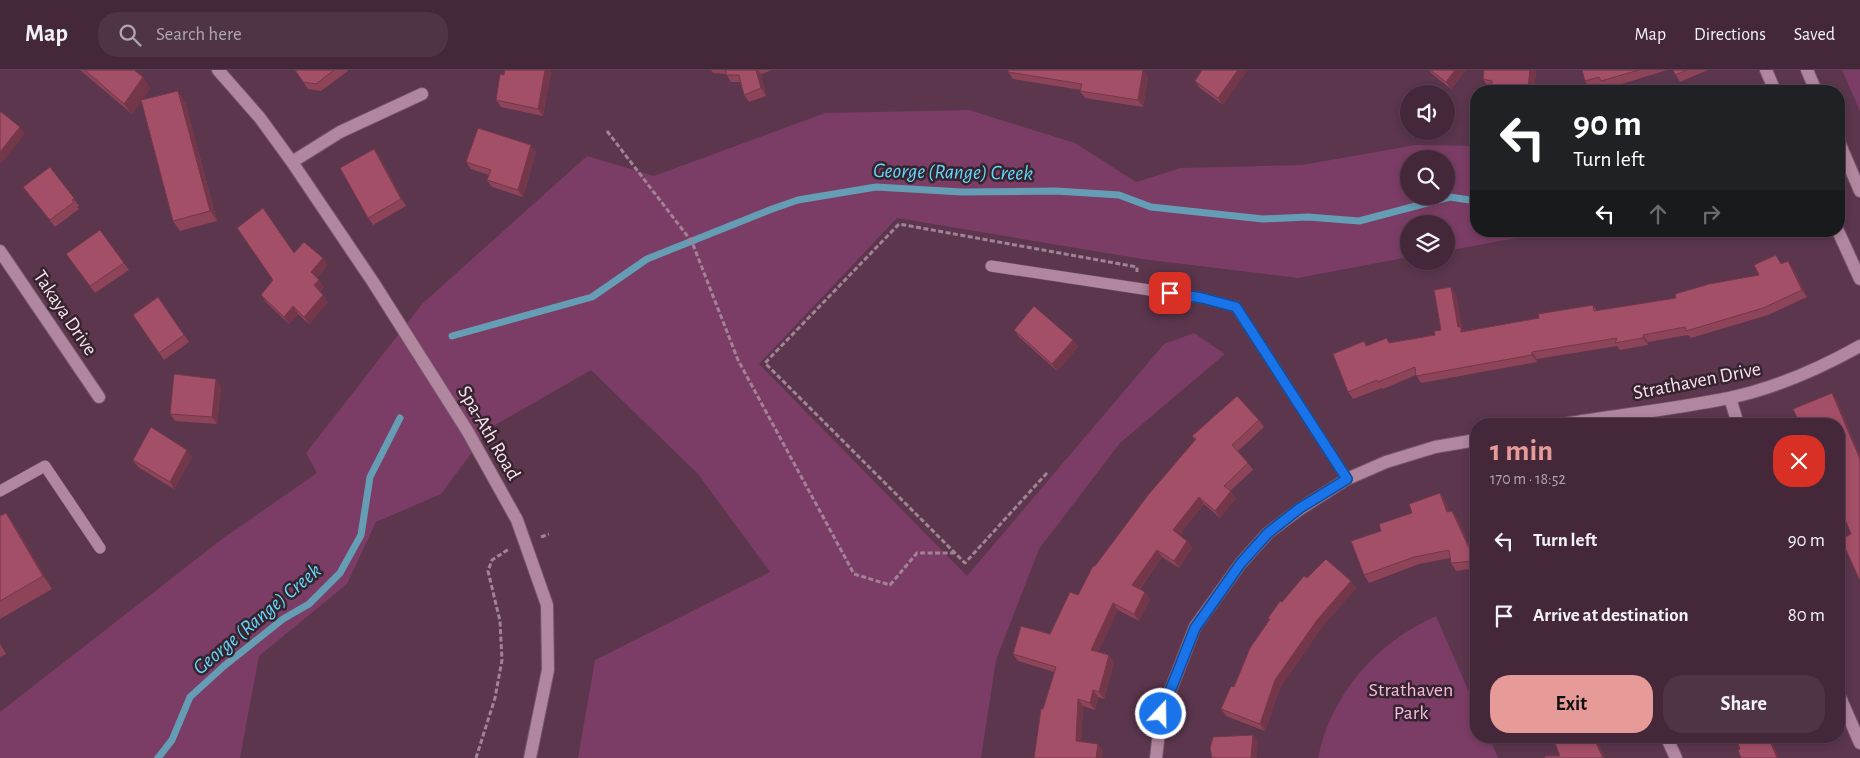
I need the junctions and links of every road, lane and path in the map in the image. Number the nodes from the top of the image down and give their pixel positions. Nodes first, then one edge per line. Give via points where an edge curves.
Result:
1 (218, 70) edge
2 (1766, 70) edge
3 (1807, 70) edge
4 (1772, 85) edge
5 (1813, 85) edge
6 (422, 94) dead end
7 (607, 131) dead end
8 (1845, 156) edge
9 (292, 162) junction
10 (1860, 191) edge
11 (1841, 237) edge
12 (0, 251) edge
13 (991, 266) dead end
14 (1860, 279) edge
15 (1137, 288) junction
16 (1860, 346) edge
17 (99, 397) dead end
18 (1730, 398) junction
19 (1603, 418) edge
20 (1736, 418) edge
21 (1470, 441) edge
22 (1048, 473) dead end
23 (1347, 479) junction
24 (0, 491) edge
25 (100, 548) dead end
26 (505, 551) dead end
27 (956, 554) junction
28 (1845, 709) edge
29 (1669, 743) edge
30 (1860, 744) edge
31 (476, 758) edge
32 (530, 758) edge
33 (1156, 758) edge
34 (1676, 758) edge

1 - 9 street, Spa-Ath Road via 260,118
2 - 4 street
3 - 5 street
6 - 9 street via 340,132
7 - 27 path via 692,242 738,360 854,574 890,585 917,553
8 - 10 street
9 - 32 street, Spa-Ath Road via 468,432 523,535 548,604 548,670
11 - 14 street
12 - 17 street, Takaya Drive
13 - 15 lane
15 - 23 lane via 1236,307
15 - 27 path via 1137,266 899,224 765,363
16 - 18 street, Strathaven Drive via 1821,367
18 - 19 street, Strathaven Drive
18 - 20 street
21 - 23 street via 1394,459
22 - 27 path via 965,563
23 - 33 street via 1300,508 1268,533 1241,563 1195,628 1161,714
24 - 25 lane via 45,466
26 - 31 path via 492,560 488,571 500,621 502,660 495,698
28 - 30 street
29 - 34 street

